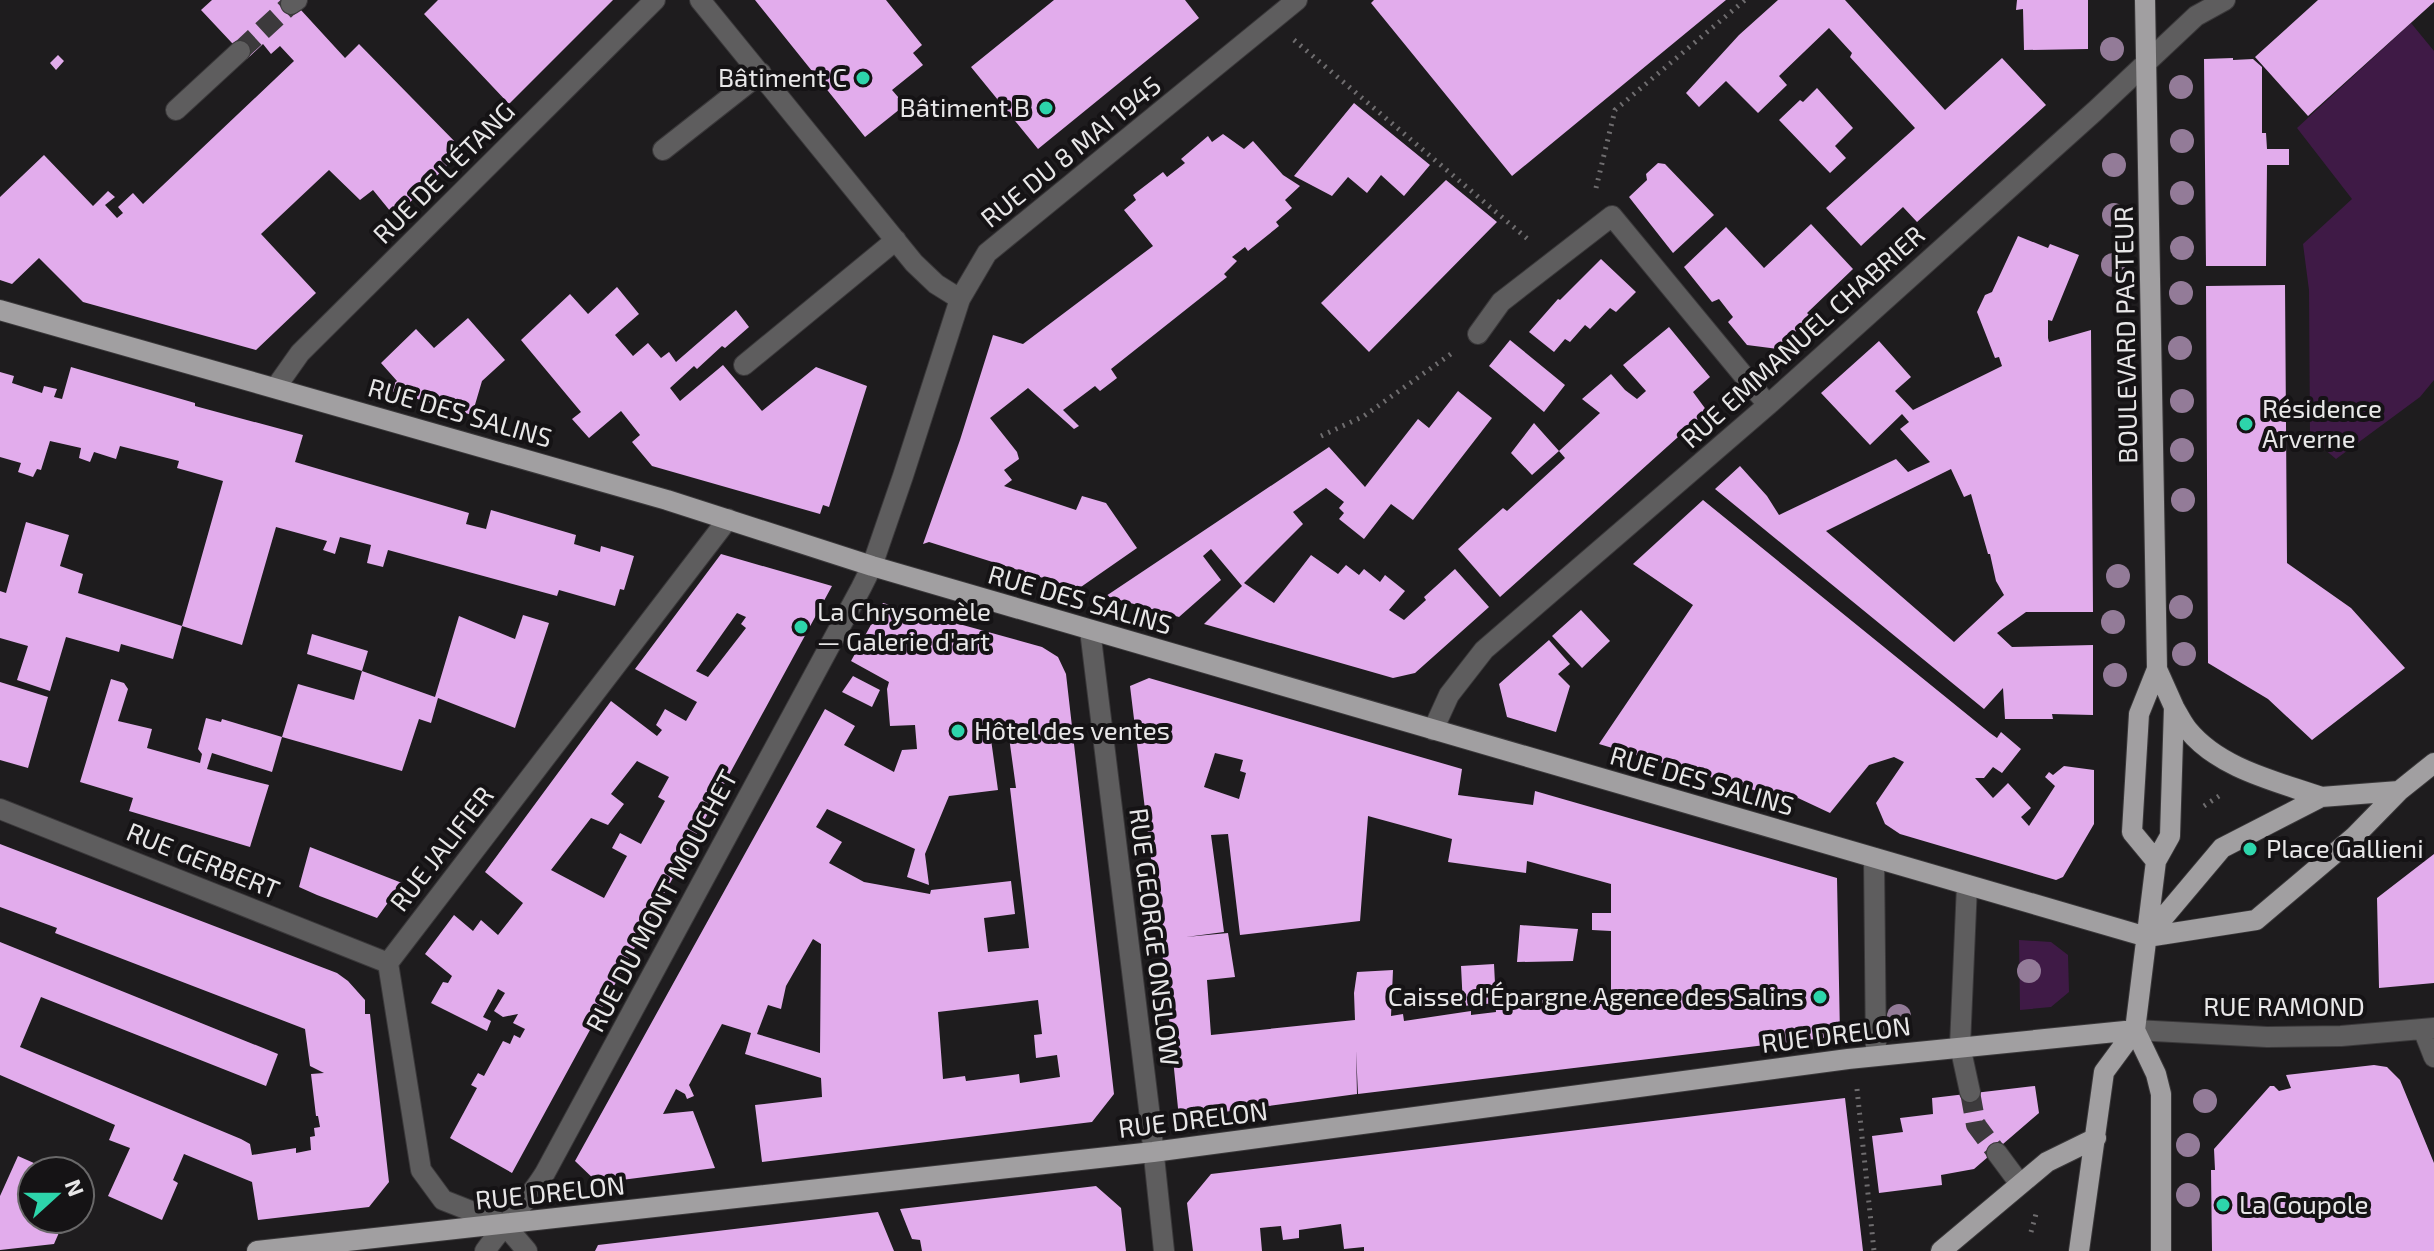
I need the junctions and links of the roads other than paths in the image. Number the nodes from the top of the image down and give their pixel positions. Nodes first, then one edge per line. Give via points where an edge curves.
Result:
1 (655, 0) edge
2 (700, 0) edge
3 (1297, 0) edge
4 (2145, 0) edge
5 (2225, 0) edge
6 (240, 51) tunnel mouth
7 (2145, 66) junction
8 (761, 73) junction
9 (176, 110) dead end
10 (663, 150) dead end
11 (896, 240) junction
12 (960, 299) junction
13 (0, 310) edge
14 (1478, 334) road end
15 (744, 365) dead end
16 (276, 387) junction
17 (1768, 405) junction
18 (728, 519) junction
19 (872, 566) junction
20 (1090, 630) junction
21 (2157, 669) junction
22 (2174, 707) junction
23 (1433, 730) junction
24 (2434, 763) edge
25 (2399, 791) junction
26 (2321, 797) junction
27 (0, 809) edge
28 (1874, 858) junction
29 (2156, 861) junction
30 (1967, 885) junction
31 (2147, 937) junction
32 (388, 963) junction
33 (2429, 1029) edge
34 (2135, 1030) junction
35 (1960, 1046) junction
36 (1876, 1055) junction
37 (2434, 1057) edge
38 (1970, 1092) tunnel mouth
39 (2096, 1138) junction
40 (1153, 1152) junction
41 (1997, 1153) tunnel mouth
42 (2020, 1184) junction
43 (504, 1224) junction
44 (257, 1251) edge
45 (485, 1251) edge
46 (527, 1251) edge
47 (1164, 1251) edge
48 (1941, 1251) edge
49 (2079, 1251) edge
50 (2161, 1251) edge

1 - 16 street, RUE DE L'ÉTANG via 300,353
2 - 8 street
3 - 12 street, RUE DU 8 MAI 1945 via 987,253
4 - 7 main road, BOULEVARD PASTEUR
5 - 7 street, RUE EMMANUEL CHABRIER via 2196,16
6 - 9 street
7 - 17 street, RUE EMMANUEL CHABRIER
7 - 21 main road, BOULEVARD PASTEUR
8 - 10 street
8 - 11 street
11 - 12 street via 936,284
11 - 15 street
12 - 19 street, RUE DU 8 MAI 1945
13 - 16 main road, RUE DES SALINS
14 - 17 street via 1501,302 1612,216
16 - 18 main road, RUE DES SALINS
17 - 23 street, RUE EMMANUEL CHABRIER via 1484,650 1449,695
18 - 19 main road, RUE DES SALINS
18 - 32 street, RUE JALIFIER
19 - 20 main road, RUE DES SALINS
19 - 43 street, RUE DU MONT MOUCHET via 545,1173
20 - 23 main road, RUE DES SALINS
20 - 40 street, RUE GEORGE ONSLOW
21 - 22 main road, BOULEVARD PASTEUR
21 - 29 main road, BOULEVARD PASTEUR via 2139,714 2132,832
22 - 26 main road via 2208,750
22 - 29 main road, BOULEVARD PASTEUR via 2170,836
23 - 28 main road, RUE DES SALINS
24 - 25 main road
25 - 26 main road
25 - 31 main road via 2354,837 2256,920
26 - 31 main road via 2222,848
27 - 32 street, RUE GERBERT
28 - 30 main road, RUE DES SALINS
28 - 36 street
29 - 31 main road, BOULEVARD PASTEUR
30 - 31 main road, RUE DES SALINS
30 - 35 street
31 - 34 main road, BOULEVARD PASTEUR
32 - 43 street via 421,1170 443,1200
33 - 34 street, RUE RAMOND via 2282,1037
33 - 37 street
34 - 35 main road, RUE DRELON
34 - 39 main road, BOULEVARD PASTEUR via 2104,1072
34 - 50 main road via 2161,1094
35 - 36 main road, RUE DRELON
35 - 38 street
36 - 40 main road, RUE DRELON
39 - 42 main road via 2047,1162
39 - 49 main road, BOULEVARD PASTEUR
40 - 43 main road, RUE DRELON
40 - 47 street, RUE GEORGE ONSLOW
41 - 42 street
42 - 48 main road
43 - 44 main road, RUE DRELON
43 - 45 street, RUE DU MONT MOUCHET
43 - 46 street

